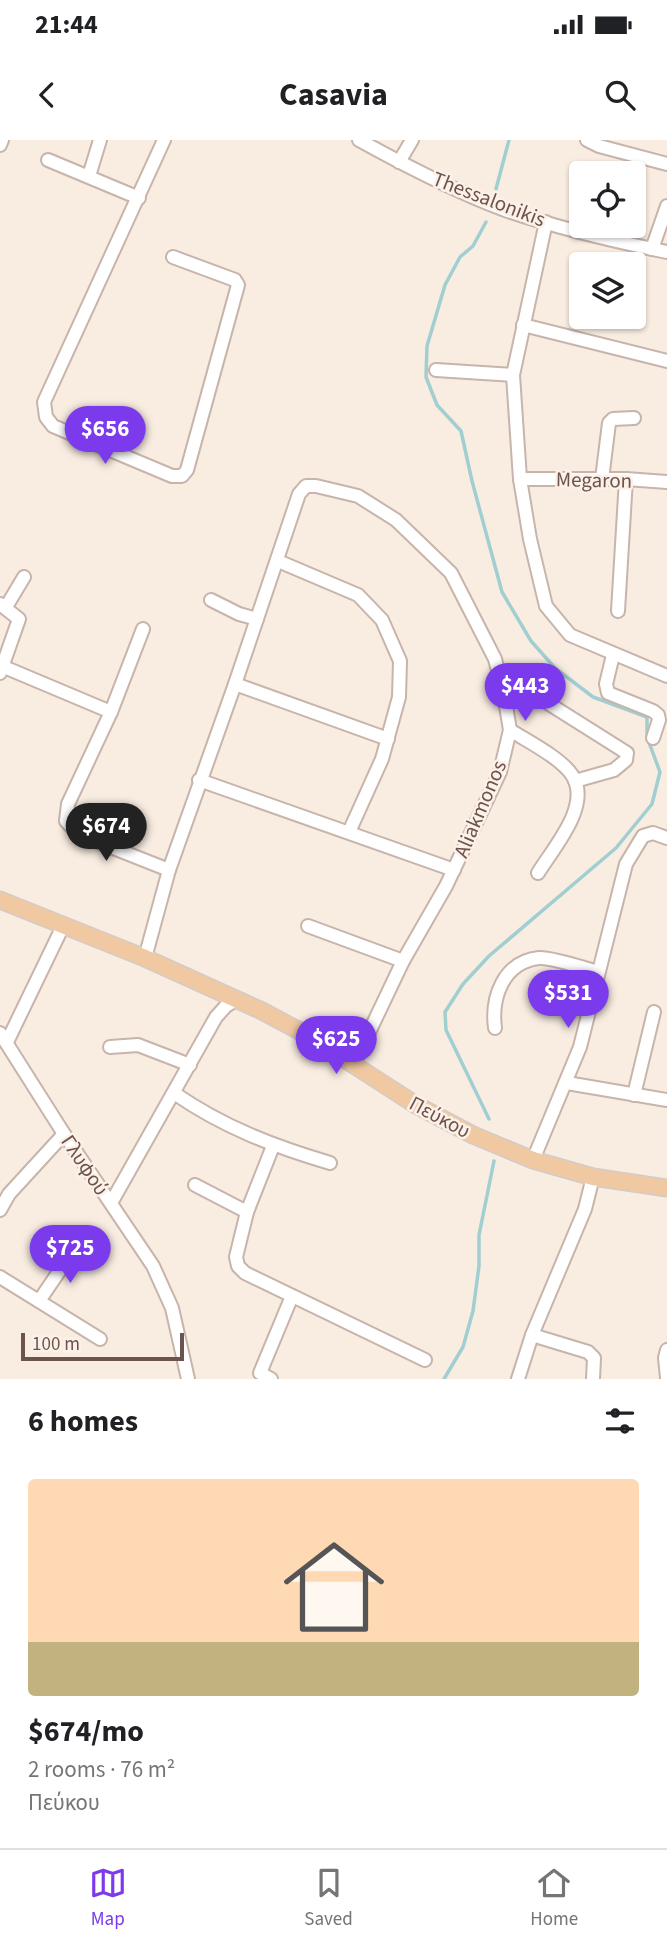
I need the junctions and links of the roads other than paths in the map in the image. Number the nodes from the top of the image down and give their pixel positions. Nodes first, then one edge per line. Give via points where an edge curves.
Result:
1 (100, 140) edge
2 (164, 140) edge
3 (359, 140) edge
4 (412, 140) edge
5 (587, 140) edge
6 (48, 160) dead end
7 (399, 162) junction
8 (667, 164) edge
9 (89, 176) junction
10 (139, 198) junction
11 (667, 206) edge
12 (546, 222) junction
13 (652, 249) junction
14 (667, 252) edge
15 (173, 257) dead end
16 (523, 325) junction
17 (667, 361) edge
18 (436, 370) dead end
19 (513, 375) junction
20 (634, 418) dead end
21 (520, 479) junction
22 (602, 479) junction
23 (626, 479) junction
24 (667, 482) edge
25 (278, 561) junction
26 (24, 577) dead end
27 (211, 600) dead end
28 (3, 606) edge
29 (618, 611) dead end
30 (257, 619) junction
31 (143, 629) dead end
32 (612, 655) junction
33 (2, 670) edge
34 (667, 676) edge
35 (235, 684) junction
36 (535, 695) dead end
37 (111, 712) junction
38 (510, 730) junction
39 (653, 738) dead end
40 (388, 739) junction
41 (199, 780) junction
42 (575, 781) junction
43 (349, 832) junction
44 (667, 838) edge
45 (169, 870) junction
46 (454, 870) junction
47 (538, 873) dead end
48 (0, 900) edge
49 (63, 926) junction
50 (307, 926) dead end
51 (145, 958) junction
52 (403, 961) junction
53 (598, 972) junction
54 (215, 990) junction
55 (237, 999) junction
56 (654, 1012) dead end
57 (216, 1017) junction
58 (495, 1028) dead end
59 (3, 1037) edge
60 (110, 1047) dead end
61 (190, 1065) junction
62 (353, 1066) junction
63 (567, 1083) junction
64 (174, 1093) junction
65 (634, 1095) junction
66 (667, 1100) edge
67 (64, 1133) junction
68 (273, 1146) junction
69 (533, 1160) junction
70 (330, 1163) dead end
71 (593, 1177) junction
72 (195, 1185) dead end
73 (667, 1188) edge
74 (4, 1190) edge
75 (111, 1203) junction
76 (0, 1210) edge
77 (247, 1212) junction
78 (73, 1251) dead end
79 (0, 1277) edge
80 (292, 1296) junction
81 (39, 1301) junction
82 (532, 1335) junction
83 (100, 1339) dead end
84 (667, 1350) edge
85 (425, 1360) dead end
86 (667, 1378) edge
87 (188, 1379) edge
88 (271, 1379) edge
89 (518, 1379) edge
90 (593, 1379) edge

1 - 9 street
2 - 10 street
3 - 7 street, Thessalonikis
4 - 7 street
5 - 8 street
6 - 9 street
7 - 12 street, Thessalonikis via 466,195
9 - 10 street
10 - 15 street via 44,402 46,417 53,426 181,476 187,470 238,285
11 - 13 street
12 - 13 street, Thessalonikis
12 - 16 street
13 - 14 street, Thessalonikis
16 - 17 street
16 - 19 street
18 - 19 street
19 - 21 street
20 - 22 street via 610,423
21 - 22 street, Megaron
21 - 32 street via 545,606 570,635
22 - 23 street, Megaron
23 - 24 street, Megaron
23 - 29 street
25 - 30 street, Aliakmonos
25 - 38 street, Aliakmonos via 299,494 306,486 358,496 396,520 451,573 495,659
25 - 40 street via 358,595 382,620 400,661 399,697
26 - 28 street
27 - 30 street
28 - 33 street via 19,619
30 - 35 street, Aliakmonos
31 - 37 street
32 - 34 street
32 - 39 street via 608,694 658,715
33 - 37 street
35 - 40 street
35 - 41 street, Aliakmonos
36 - 42 street via 626,754 626,760 614,770
37 - 45 street via 68,804 66,821 78,834
38 - 42 street via 553,758
38 - 46 street, Aliakmonos via 500,772
40 - 43 street
41 - 43 street
41 - 45 street, Aliakmonos
42 - 47 street via 579,793 574,815
43 - 46 street
44 - 53 street via 653,833 643,836 626,864
45 - 51 street, Aliakmonos
46 - 52 street, Aliakmonos
48 - 49 main road, Πεύκου
49 - 51 main road, Πεύκου
49 - 59 street
50 - 52 street
51 - 54 main road, Πεύκου
52 - 62 street, Aliakmonos
53 - 58 street via 540,958 516,966 503,980 492,1010
53 - 63 street via 588,1023
54 - 55 main road, Πεύκου
54 - 57 street
55 - 57 street
55 - 62 main road, Πεύκου via 309,1036
56 - 65 street
57 - 61 street
59 - 67 street, Γλυφού
60 - 61 street via 138,1045
61 - 64 street
62 - 69 main road, Πεύκου via 427,1111
63 - 65 street
63 - 69 street
64 - 68 street via 202,1112
64 - 75 street
65 - 66 street
67 - 74 street
67 - 75 street, Γλυφού
68 - 70 street
68 - 77 street
69 - 71 main road, Πεύκου
71 - 73 main road, Πεύκου
71 - 82 street via 585,1209
72 - 77 street
74 - 76 street
75 - 87 street, Γλυφού via 153,1266 172,1308
77 - 80 street via 238,1266
78 - 81 street
79 - 81 street
80 - 85 street
80 - 88 street via 260,1373
81 - 83 street
82 - 89 street
82 - 90 street via 588,1352 594,1358
84 - 86 street

